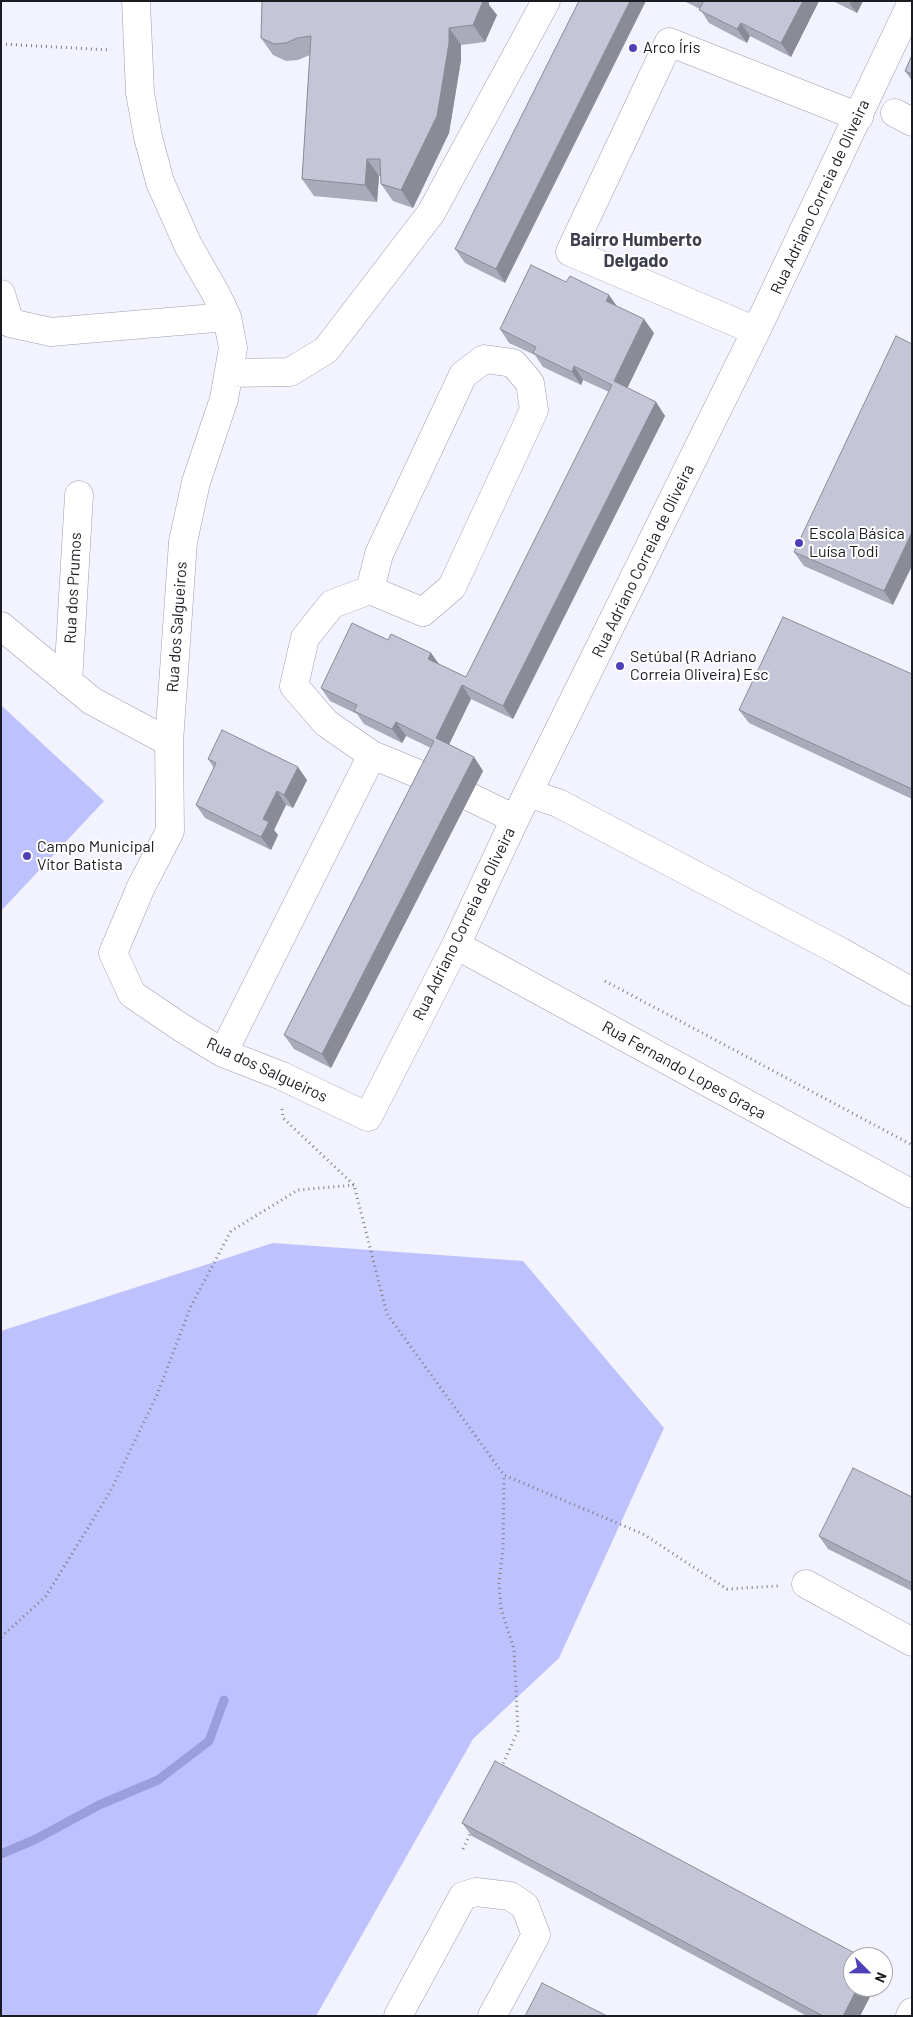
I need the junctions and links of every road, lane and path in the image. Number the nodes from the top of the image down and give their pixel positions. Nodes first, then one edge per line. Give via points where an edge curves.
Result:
1 (136, 1) edge
2 (546, 1) edge
3 (912, 2) edge
4 (1, 44) edge
5 (139, 51) junction
6 (859, 117) junction
7 (1, 294) edge
8 (227, 317) junction
9 (756, 331) junction
10 (229, 373) junction
11 (78, 494) dead end
12 (370, 590) junction
13 (1, 626) edge
14 (68, 682) junction
15 (170, 742) junction
16 (372, 755) junction
17 (431, 779) edge
18 (528, 793) junction
19 (470, 797) dead end
20 (515, 819) junction
21 (456, 945) junction
22 (605, 981) dead end
23 (912, 992) edge
24 (224, 1053) junction
25 (282, 1076) junction
26 (368, 1117) joint
27 (912, 1145) edge
28 (354, 1185) junction
29 (912, 1194) edge
30 (504, 1475) junction
31 (806, 1584) joint
32 (1, 1637) edge
33 (912, 1642) edge
34 (499, 1773) edge
35 (475, 1823) edge
36 (463, 1849) dead end
37 (912, 2012) edge
38 (398, 2016) edge
39 (492, 2016) edge
40 (910, 2016) edge

1 - 5 street, Rua dos Salgueiros
2 - 10 street via 430,213 326,350 290,372
3 - 6 street, Rua Adriano Correia de Oliveira
4 - 5 path
5 - 8 street, Rua dos Salgueiros via 140,93 160,182 188,246
6 - 9 street, Rua Adriano Correia de Oliveira
6 - 9 street via 669,42 570,252
7 - 8 street via 10,323 51,332
8 - 10 street, Rua dos Salgueiros via 233,348
9 - 18 street, Rua Adriano Correia de Oliveira
10 - 15 street, Rua dos Salgueiros via 224,399 196,482 183,542
11 - 14 street, Rua dos Prumos
12 - 12 street via 423,612 452,587 534,410 530,383 513,364 484,359 463,375 379,554
12 - 16 street via 332,604 305,638 294,686 326,723
13 - 14 street
14 - 15 street via 92,701
15 - 24 street, Rua dos Salgueiros via 170,831 141,887 113,953 132,994
16 - 17 street
16 - 24 street
18 - 20 street, Rua Adriano Correia de Oliveira
18 - 23 street via 558,802
19 - 20 street
20 - 21 street, Rua Adriano Correia de Oliveira
21 - 26 street, Rua Adriano Correia de Oliveira
21 - 29 street, Rua Fernando Lopes Graça
22 - 27 path
24 - 25 street, Rua dos Salgueiros
25 - 26 street, Rua dos Salgueiros
25 - 28 path via 282,1118
28 - 30 path via 387,1314
28 - 32 path via 298,1190 231,1231 191,1306 157,1396 110,1492 46,1596
30 - 31 path via 643,1534 726,1589
30 - 34 path via 499,1583 501,1609 514,1649 518,1731
31 - 33 street
35 - 36 path
37 - 40 street
38 - 39 street via 463,1896 476,1892 510,1896 525,1906 536,1935

